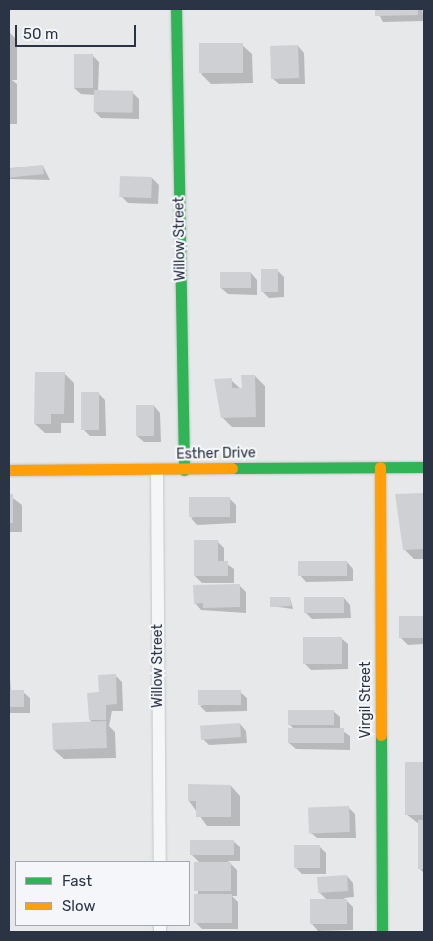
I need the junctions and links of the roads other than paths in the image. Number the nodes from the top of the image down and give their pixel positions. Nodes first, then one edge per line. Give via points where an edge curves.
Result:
1 (176, 9) edge
2 (380, 467) junction
3 (424, 467) edge
4 (9, 470) edge
5 (157, 470) junction
6 (184, 470) junction
7 (160, 861) edge
8 (382, 932) edge

1 - 6 street, Willow Street
2 - 3 street, Esther Drive
2 - 6 street, Esther Drive
2 - 8 street, Virgil Street
4 - 5 street, Esther Drive
5 - 6 street, Esther Drive
5 - 7 street, Willow Street

